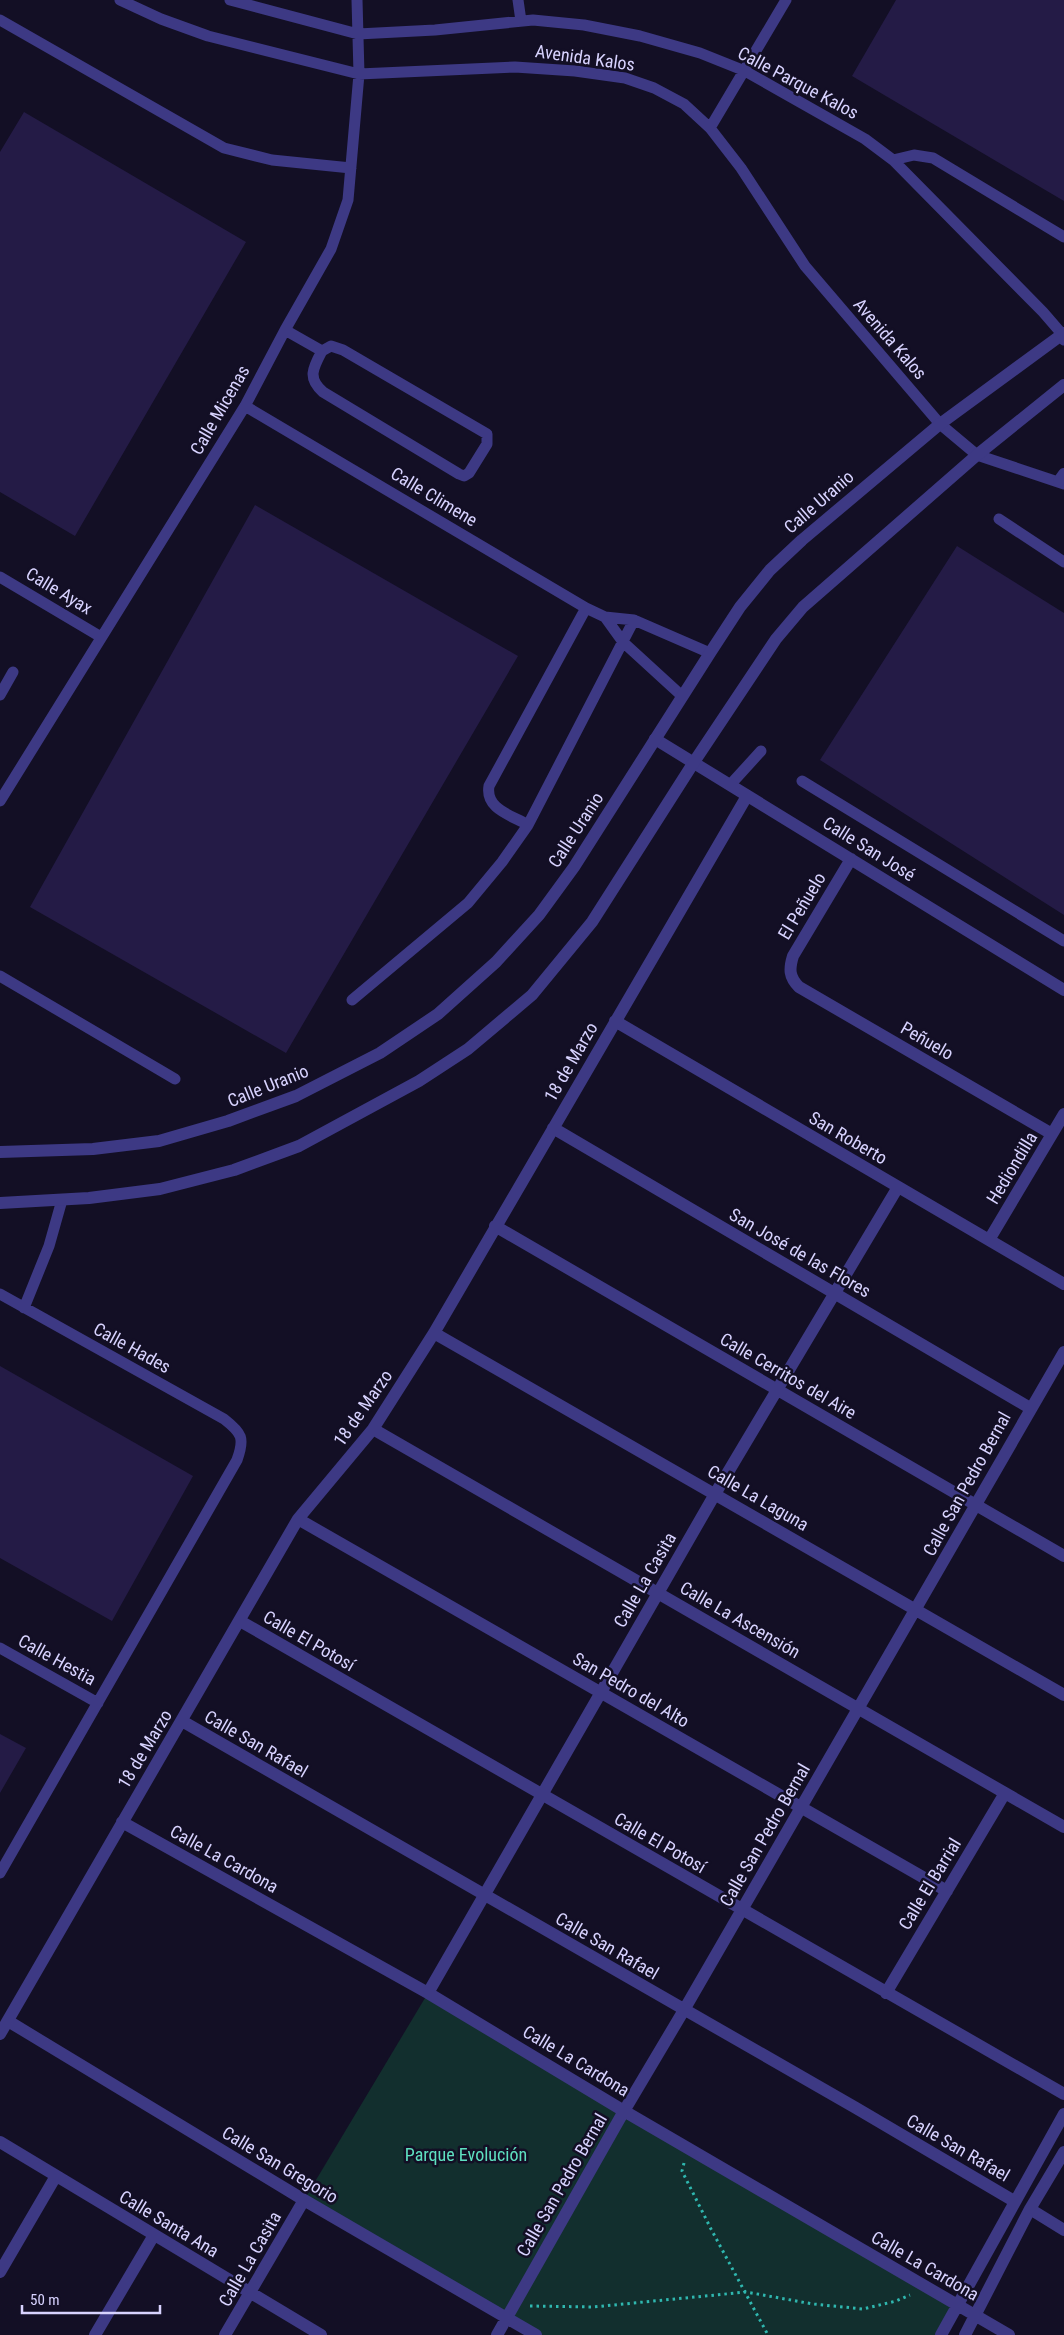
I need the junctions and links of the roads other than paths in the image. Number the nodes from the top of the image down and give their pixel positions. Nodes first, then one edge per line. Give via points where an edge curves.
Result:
1 (120, 0) edge
2 (230, 0) edge
3 (357, 0) edge
4 (518, 0) edge
5 (786, 0) edge
6 (0, 20) edge
7 (521, 21) junction
8 (358, 34) junction
9 (745, 71) junction
10 (359, 74) junction
11 (710, 128) junction
12 (893, 160) junction
13 (351, 168) junction
14 (1064, 238) edge
15 (285, 330) junction
16 (1063, 336) edge
17 (322, 351) junction
18 (1064, 385) edge
19 (245, 406) junction
20 (940, 424) junction
21 (977, 455) junction
22 (1062, 480) edge
23 (999, 519) dead end
24 (1064, 562) edge
25 (0, 576) edge
26 (586, 608) junction
27 (605, 617) junction
28 (634, 620) junction
29 (100, 636) junction
30 (623, 642) junction
31 (710, 652) junction
32 (13, 672) dead end
33 (0, 695) edge
34 (682, 696) junction
35 (655, 739) junction
36 (762, 751) dead end
37 (694, 762) junction
38 (802, 780) dead end
39 (730, 785) junction
40 (747, 796) junction
41 (0, 801) edge
42 (528, 825) junction
43 (850, 859) junction
44 (1064, 940) edge
45 (790, 974) joint
46 (0, 976) edge
47 (1064, 990) edge
48 (352, 1000) dead end
49 (615, 1021) junction
50 (175, 1079) dead end
51 (1064, 1114) edge
52 (553, 1128) junction
53 (1052, 1134) junction
54 (0, 1152) edge
55 (898, 1187) junction
56 (62, 1200) junction
57 (0, 1203) edge
58 (495, 1226) junction
59 (989, 1240) junction
60 (1064, 1284) edge
61 (0, 1294) edge
62 (833, 1294) junction
63 (24, 1308) junction
64 (434, 1333) junction
65 (1064, 1352) edge
66 (778, 1390) junction
67 (1030, 1408) junction
68 (373, 1429) junction
69 (715, 1494) junction
70 (977, 1505) junction
71 (298, 1519) junction
72 (1064, 1556) edge
73 (658, 1593) junction
74 (916, 1610) junction
75 (240, 1621) junction
76 (0, 1648) edge
77 (601, 1693) junction
78 (1064, 1695) edge
79 (98, 1703) junction
80 (858, 1709) junction
81 (182, 1721) junction
82 (1005, 1793) junction
83 (542, 1794) junction
84 (802, 1806) junction
85 (122, 1822) junction
86 (1064, 1827) edge
87 (0, 1874) edge
88 (947, 1891) junction
89 (485, 1896) junction
90 (741, 1910) junction
91 (428, 1993) junction
92 (886, 1993) junction
93 (684, 2010) junction
94 (8, 2021) junction
95 (0, 2034) edge
96 (1064, 2094) edge
97 (624, 2111) junction
98 (1064, 2114) edge
99 (0, 2142) edge
100 (1064, 2152) edge
101 (56, 2176) junction
102 (304, 2200) junction
103 (1014, 2201) junction
104 (1030, 2209) junction
105 (1064, 2230) edge
106 (154, 2235) junction
107 (0, 2272) edge
108 (249, 2293) junction
109 (956, 2305) junction
110 (975, 2316) junction
111 (506, 2318) junction
112 (95, 2335) edge
113 (226, 2335) edge
114 (321, 2335) edge
115 (496, 2335) edge
116 (536, 2335) edge
117 (941, 2335) edge
118 (965, 2335) edge
119 (1009, 2335) edge

1 - 10 lane, Avenida Kalos via 208,36
2 - 8 lane, Calle Parque Kalos
3 - 8 lane, Calle Micenas
4 - 7 lane
5 - 9 lane
6 - 13 lane via 224,148 272,160
7 - 8 lane, Calle Parque Kalos
7 - 9 lane, Calle Parque Kalos via 584,25 640,36 700,53
8 - 10 lane, Calle Micenas
9 - 11 lane
9 - 12 lane, Calle Parque Kalos via 865,139
10 - 11 lane, Avenida Kalos via 515,67 625,78 654,88 684,104
10 - 13 lane, Calle Micenas
11 - 20 lane, Avenida Kalos via 741,168 805,266
12 - 14 lane via 914,154 933,158
12 - 16 lane, Calle Parque Kalos
13 - 15 lane, Calle Micenas via 348,200 331,250
15 - 17 lane
15 - 19 lane, Calle Micenas
16 - 20 street, Calle Uranio
17 - 17 lane via 312,380 323,392 459,474 469,473 487,444 487,434 343,350 331,346
18 - 21 street
19 - 26 lane, Calle Climene
19 - 29 lane, Calle Micenas
20 - 21 lane, Avenida Kalos
20 - 31 street, Calle Uranio via 770,570
21 - 22 lane
21 - 37 street via 803,607 776,639
23 - 24 lane
25 - 29 lane, Calle Ayax
26 - 27 lane, Calle Climene
26 - 42 lane via 489,786 492,805
27 - 28 lane, Calle Climene
27 - 30 lane, Calle Climene
28 - 30 lane
28 - 31 lane, Calle Climene
29 - 41 lane, Calle Micenas
30 - 34 lane, Calle Climene
30 - 42 lane
31 - 34 street, Calle Uranio
32 - 33 lane
34 - 35 street, Calle Uranio
35 - 37 street, Calle San José
35 - 54 street, Calle Uranio via 574,867 539,915 496,962 438,1014 380,1054 296,1096 228,1121 159,1140 93,1149
36 - 39 lane
37 - 39 street, Calle San José
37 - 56 street via 592,922 532,995 468,1049 419,1082 290,1149 234,1170 160,1189
38 - 44 lane
39 - 40 street, Calle San José
40 - 43 street, Calle San José
40 - 49 street, 18 de Marzo
42 - 48 lane via 468,902
43 - 45 street, El Peñuelo via 793,956
43 - 47 street, Calle San José
45 - 53 street, Peñuelo via 799,987
46 - 50 lane
49 - 52 street, 18 de Marzo
49 - 55 street, San Roberto
51 - 53 street, Hediondilla
52 - 58 street, 18 de Marzo
52 - 62 street, San José de las Flores
53 - 59 street, Hediondilla
55 - 59 street, San Roberto
55 - 62 street, Calle La Casita
56 - 57 street
56 - 63 lane via 49,1246
58 - 64 street, 18 de Marzo
58 - 66 street, Calle Cerritos del Aire
59 - 60 street, San Roberto
61 - 63 lane, Calle Hades
62 - 66 street, Calle La Casita
62 - 67 street, San José de las Flores
63 - 79 lane, Calle Hades via 224,1419 242,1438 237,1460
64 - 68 street, 18 de Marzo
64 - 69 street, Calle La Laguna
65 - 67 street, Calle San Pedro Bernal
66 - 69 street, Calle La Casita
66 - 70 street, Calle Cerritos del Aire
67 - 70 street, Calle San Pedro Bernal
68 - 71 street, 18 de Marzo
68 - 73 street, Calle La Ascensión
69 - 73 street, Calle La Casita
69 - 74 street, Calle La Laguna
70 - 72 street, Calle Cerritos del Aire
70 - 74 street, Calle San Pedro Bernal
71 - 75 street, 18 de Marzo
71 - 77 street, San Pedro del Alto
73 - 77 street, Calle La Casita
73 - 80 street, Calle La Ascensión
74 - 78 street, Calle La Laguna
74 - 80 street, Calle San Pedro Bernal
75 - 81 street, 18 de Marzo
75 - 83 street, Calle El Potosí
76 - 79 lane, Calle Hestia
77 - 83 street, Calle La Casita
77 - 84 street, San Pedro del Alto
79 - 87 lane
80 - 82 street, Calle La Ascensión
80 - 84 street, Calle San Pedro Bernal
81 - 85 street, 18 de Marzo
81 - 89 street, Calle San Rafael
82 - 86 street, Calle La Ascensión
82 - 88 street, Calle El Barrial
83 - 89 street, Calle La Casita
83 - 90 street, Calle El Potosí
84 - 88 street, San Pedro del Alto
84 - 90 street, Calle San Pedro Bernal
85 - 91 street, Calle La Cardona
85 - 94 street, 18 de Marzo
88 - 92 street, Calle El Barrial
89 - 91 street, Calle La Casita
89 - 93 street, Calle San Rafael
90 - 92 street, Calle El Potosí
90 - 93 street, Calle San Pedro Bernal
91 - 97 street, Calle La Cardona
92 - 96 street, Calle El Potosí
93 - 97 street, Calle San Pedro Bernal
93 - 103 street, Calle San Rafael
94 - 95 street, 18 de Marzo
94 - 102 street, Calle San Gregorio
97 - 109 street, Calle La Cardona
97 - 111 street, Calle San Pedro Bernal
98 - 103 street
99 - 101 street, Calle Santa Ana
100 - 104 street
101 - 106 street, Calle Santa Ana
101 - 107 street
102 - 108 street, Calle La Casita
102 - 111 street, Calle San Gregorio
103 - 109 street
104 - 105 street
104 - 110 street
106 - 108 street, Calle Santa Ana
106 - 112 street
108 - 113 street, Calle La Casita
108 - 114 street, Calle Santa Ana
109 - 110 street, Calle La Cardona
109 - 117 street
110 - 118 street
110 - 119 street, Calle La Cardona
111 - 115 street, Calle San Pedro Bernal
111 - 116 street, Calle San Gregorio

